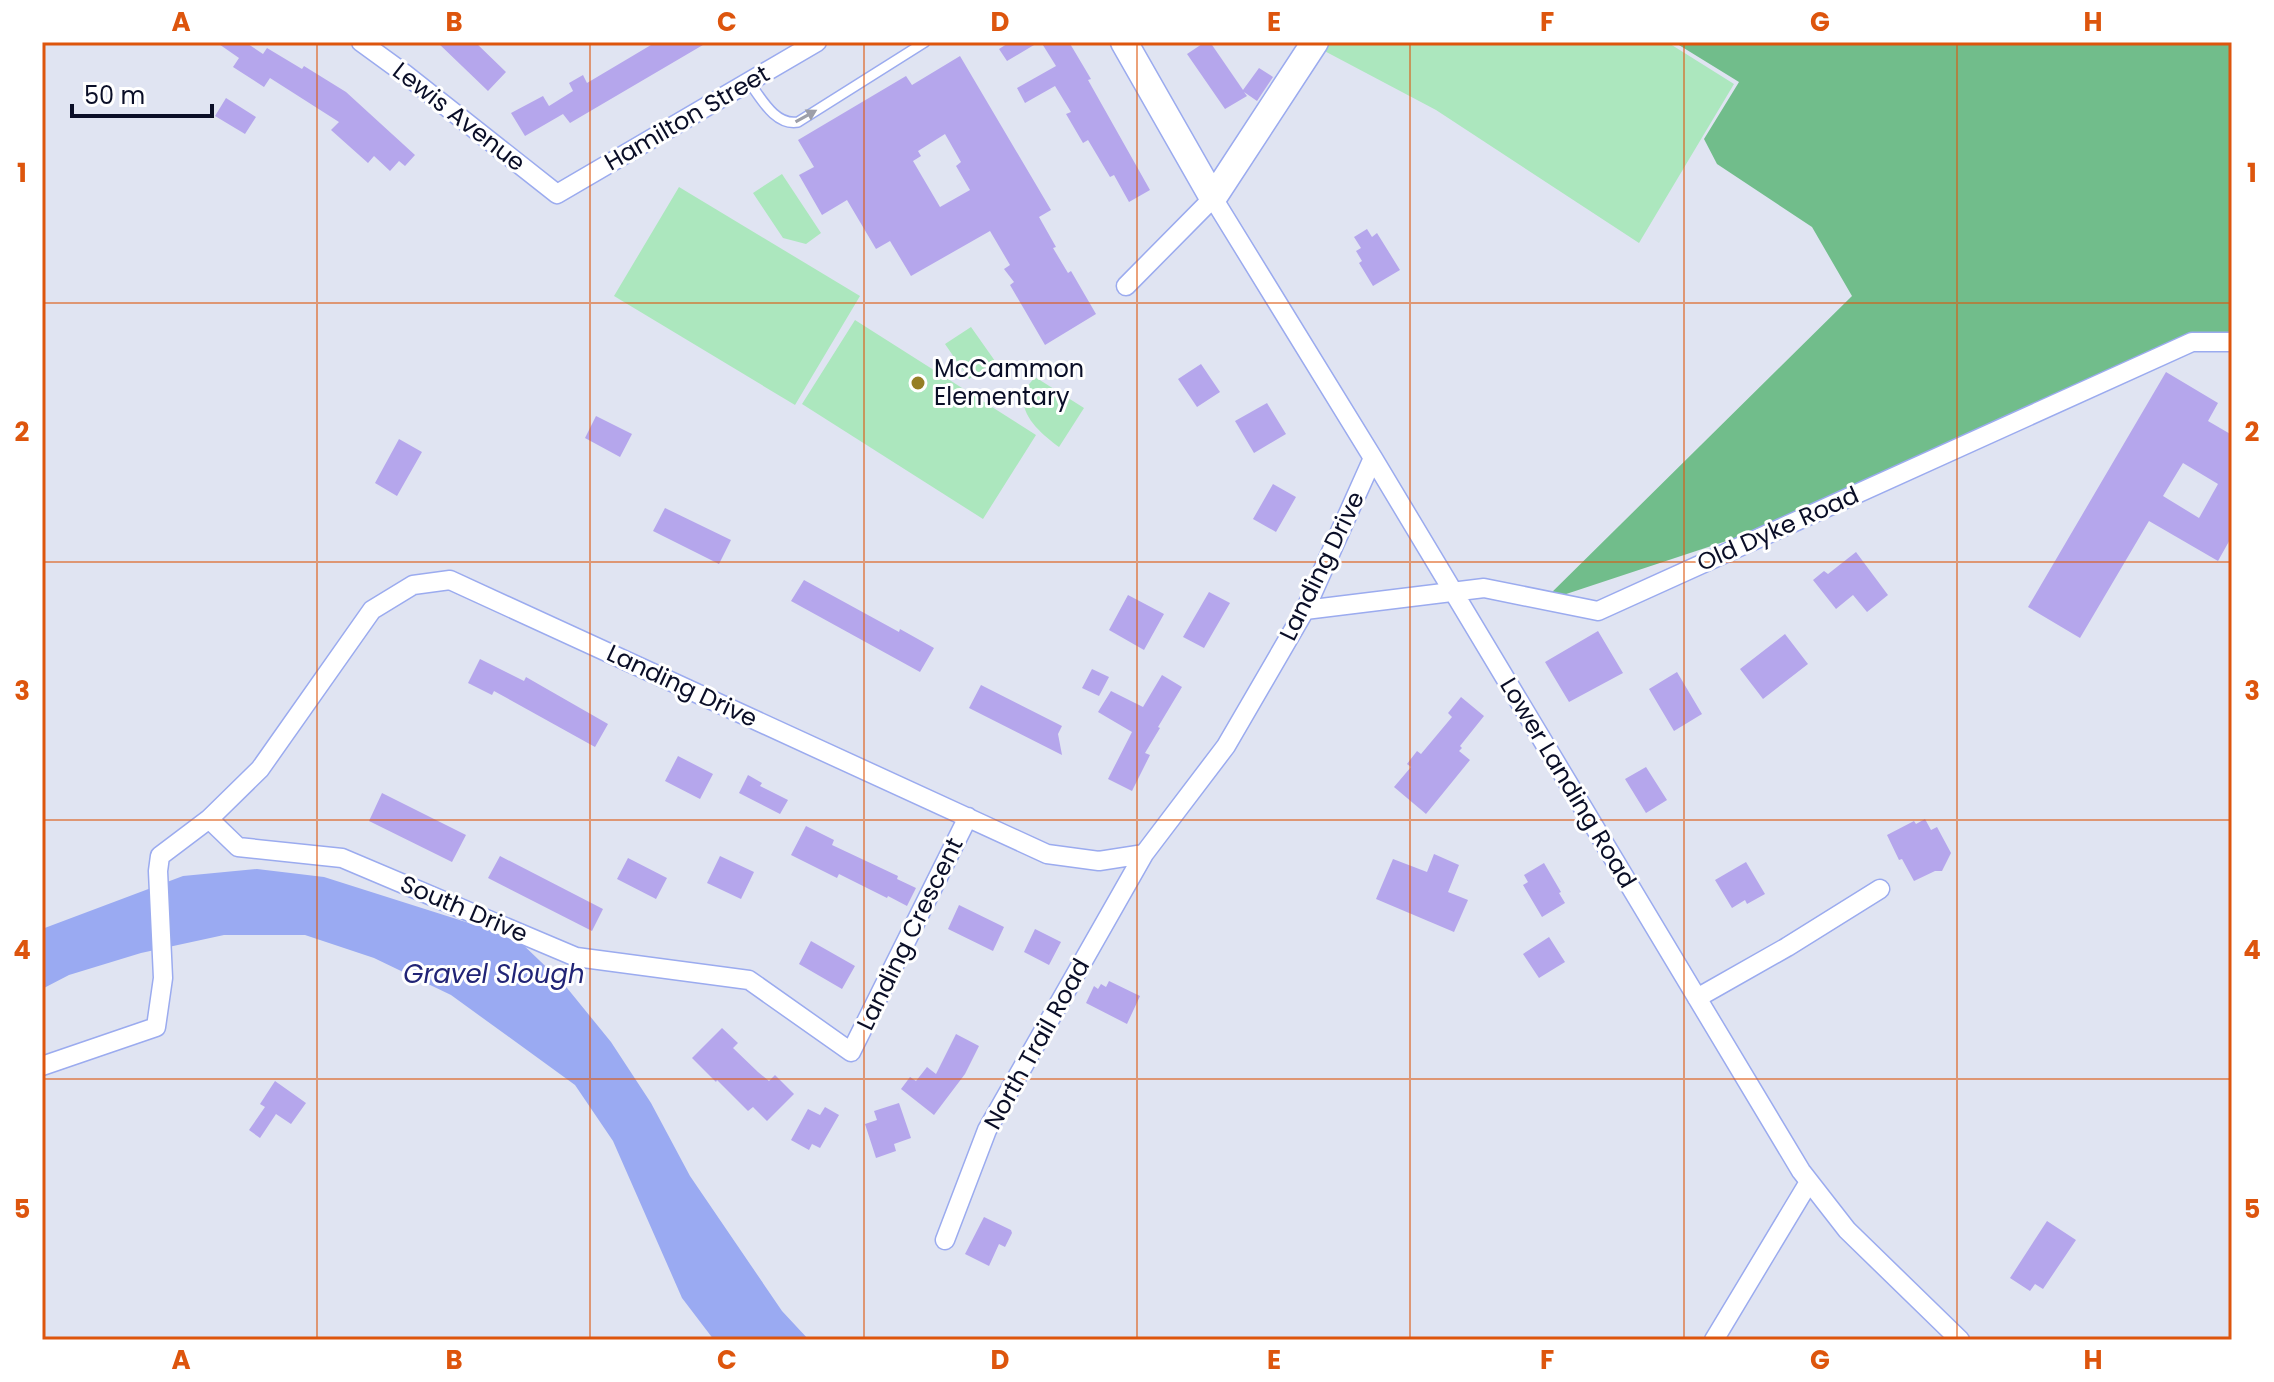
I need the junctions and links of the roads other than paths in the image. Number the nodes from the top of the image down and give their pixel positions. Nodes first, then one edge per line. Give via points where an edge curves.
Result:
1 (361, 42) edge
2 (817, 42) edge
3 (925, 42) edge
4 (1124, 42) edge
5 (1315, 42) edge
6 (749, 82) junction
7 (557, 194) joint
8 (1213, 198) junction
9 (1126, 286) dead end
10 (2232, 342) edge
11 (1373, 458) junction
12 (1453, 593) junction
13 (1305, 610) junction
14 (968, 817) junction
15 (209, 819) junction
16 (1144, 854) junction
17 (1880, 889) dead end
18 (1697, 998) junction
19 (851, 1052) joint
20 (42, 1066) edge
21 (1809, 1182) junction
22 (945, 1240) dead end
23 (1714, 1340) edge
24 (1960, 1340) edge

1 - 7 street, Lewis Avenue
2 - 6 street, Hamilton Street
6 -> 3 lane via 779,119 798,122
4 - 8 street
5 - 8 street
6 - 7 street, Hamilton Street
8 - 9 street
8 - 11 street, Lower Landing Road
10 - 12 street, Old Dyke Road via 2192,342 1598,611 1484,588
11 - 12 street, Lower Landing Road
11 - 13 street, Landing Drive
12 - 13 street, Old Dyke Road
12 - 18 street, Lower Landing Road
13 - 16 street, Landing Drive via 1226,746
14 - 15 street, Landing Drive via 450,580 413,585 372,610 260,769
14 - 16 street, Landing Drive via 1047,854 1099,861
14 - 19 street, Landing Crescent
15 - 19 street, South Drive via 238,847 342,858 576,957 749,980
15 - 20 street, Landing Drive via 160,856 163,978 156,1027
16 - 22 street, North Trail Road via 987,1130
17 - 18 street
18 - 21 street, Lower Landing Road
21 - 23 street
21 - 24 street, Lower Landing Road via 1847,1230

